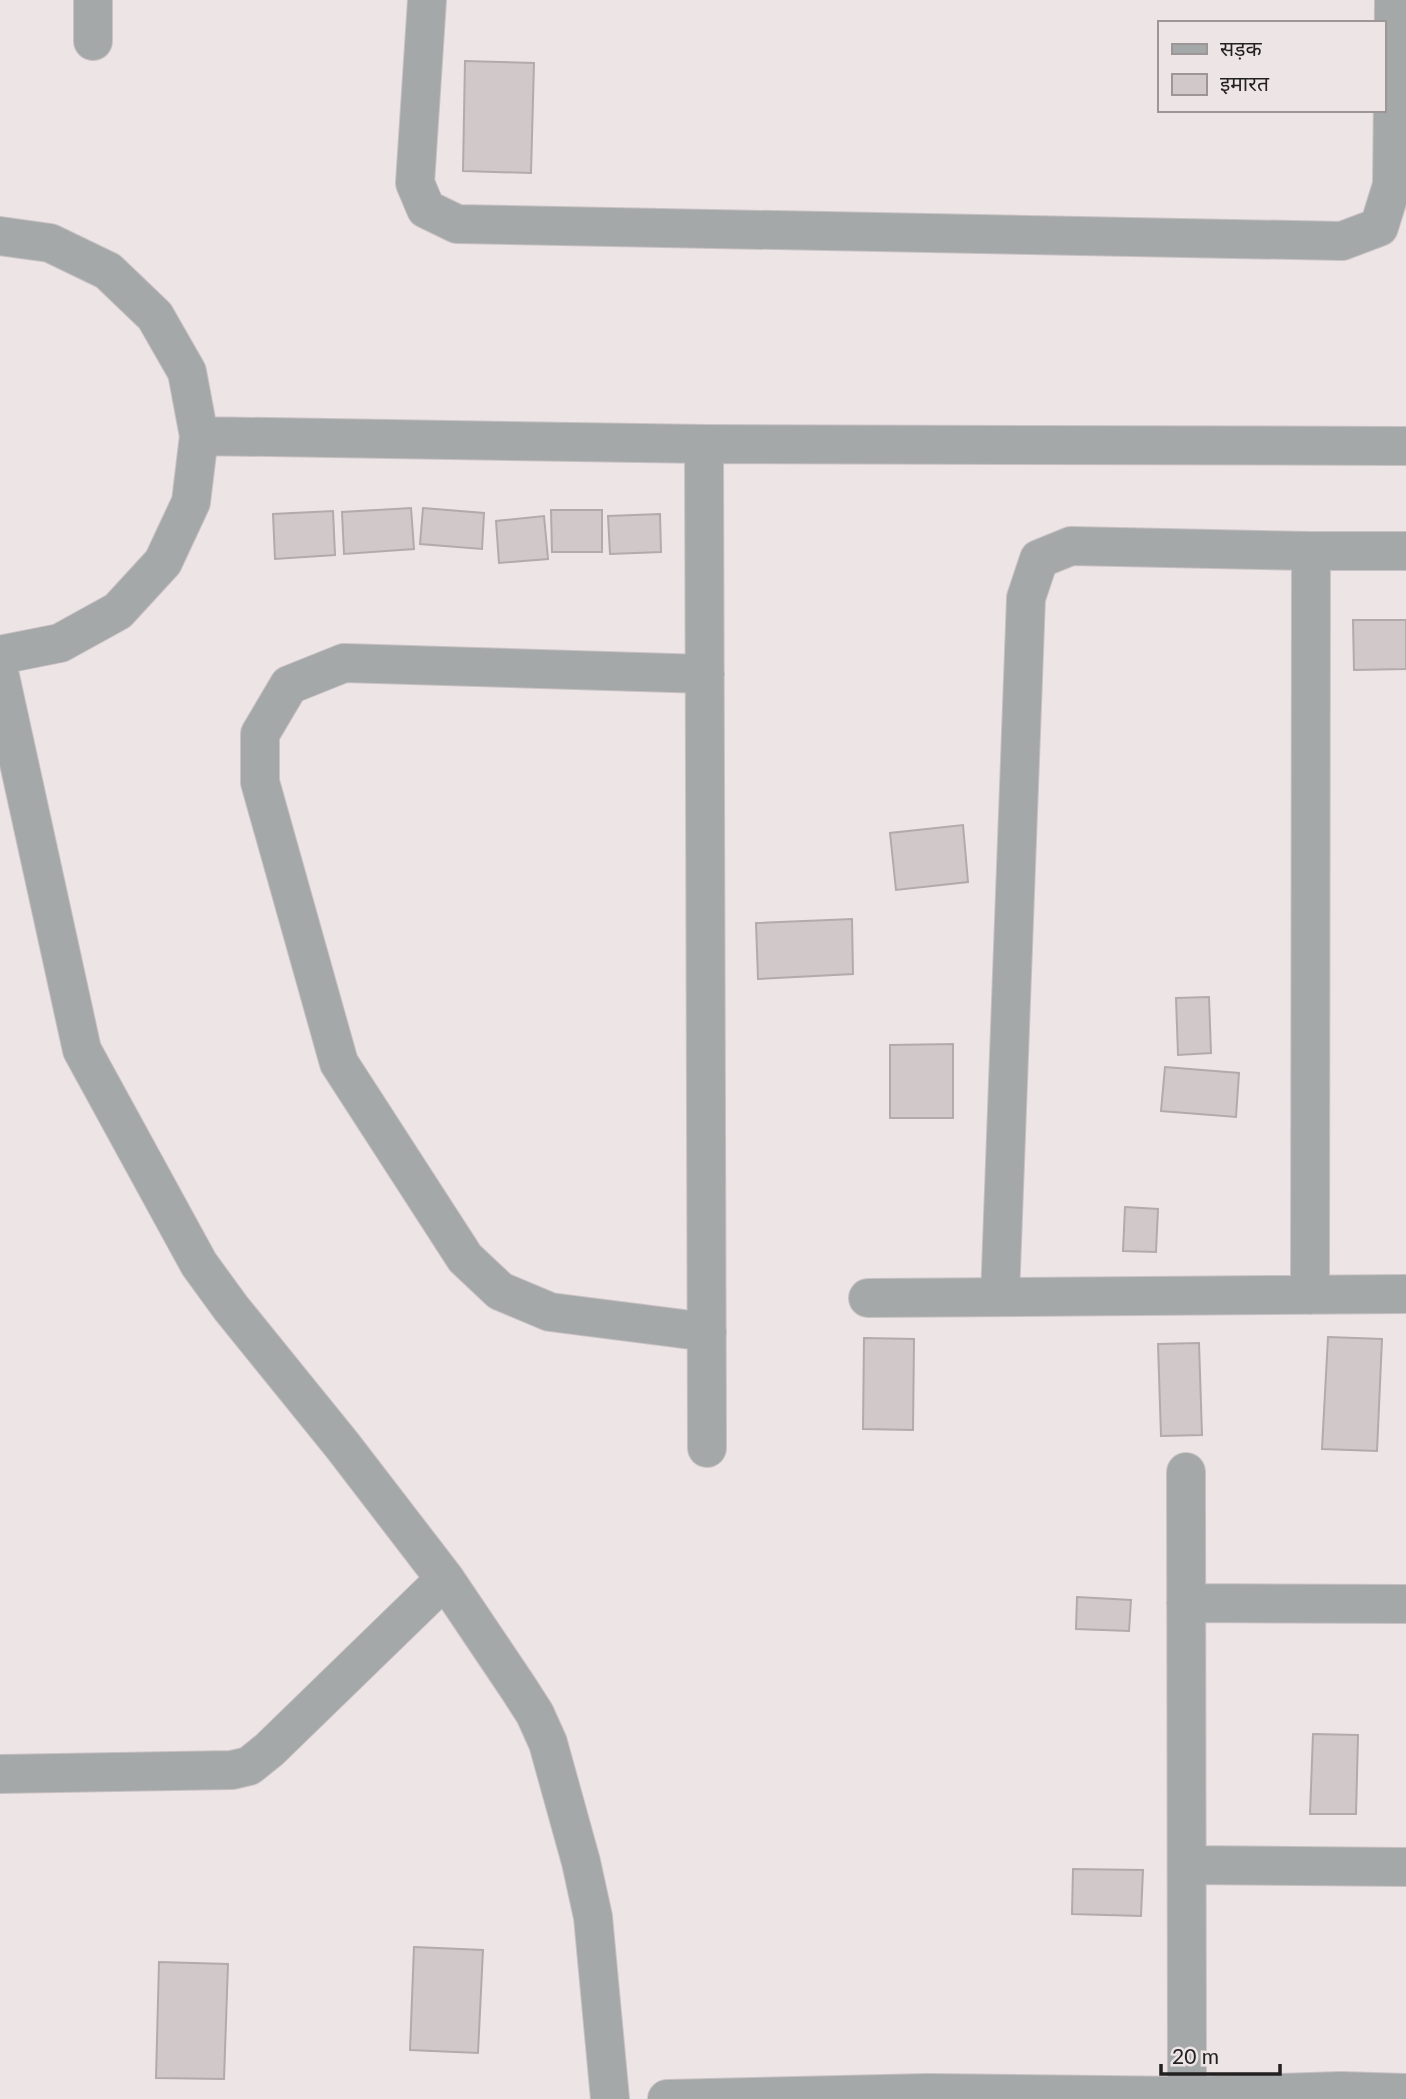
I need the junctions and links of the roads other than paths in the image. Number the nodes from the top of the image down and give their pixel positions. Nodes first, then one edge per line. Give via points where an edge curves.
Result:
1 (93, 0) edge
2 (427, 0) edge
3 (1395, 0) edge
4 (93, 41) dead end
5 (0, 236) edge
6 (199, 436) junction
7 (704, 444) junction
8 (1406, 446) edge
9 (1311, 551) junction
10 (1406, 551) edge
11 (0, 655) edge
12 (705, 674) junction
13 (0, 676) edge
14 (1310, 1294) junction
15 (1406, 1294) edge
16 (1000, 1297) junction
17 (868, 1298) dead end
18 (707, 1332) junction
19 (707, 1448) dead end
20 (1186, 1472) dead end
21 (445, 1579) junction
22 (1186, 1604) junction
23 (1406, 1604) edge
24 (0, 1774) edge
25 (1188, 1865) junction
26 (1406, 1867) edge
27 (1406, 2093) edge
28 (1187, 2096) junction
29 (610, 2099) edge
30 (667, 2099) edge

1 - 4 street
2 - 3 street via 415,183 426,209 457,224 1342,241 1379,227 1392,186
5 - 6 street via 50,243 108,271 155,316 187,372
6 - 7 street
6 - 11 street via 191,502 163,562 118,611 60,643
7 - 8 street
7 - 12 street
9 - 10 street
9 - 14 street
9 - 16 street via 1071,546 1039,559 1026,598
12 - 18 street
12 - 18 street via 344,663 289,685 260,734 260,782 339,1063 465,1258 500,1290 550,1311
13 - 21 street via 82,1050 199,1264
14 - 15 street
14 - 16 street
16 - 17 street
18 - 19 street
20 - 22 street
21 - 24 street via 249,1766
21 - 29 street via 535,1714 548,1743 593,1917
22 - 23 street
22 - 25 street
25 - 26 street
25 - 28 street
27 - 28 street
28 - 30 street via 928,2093

